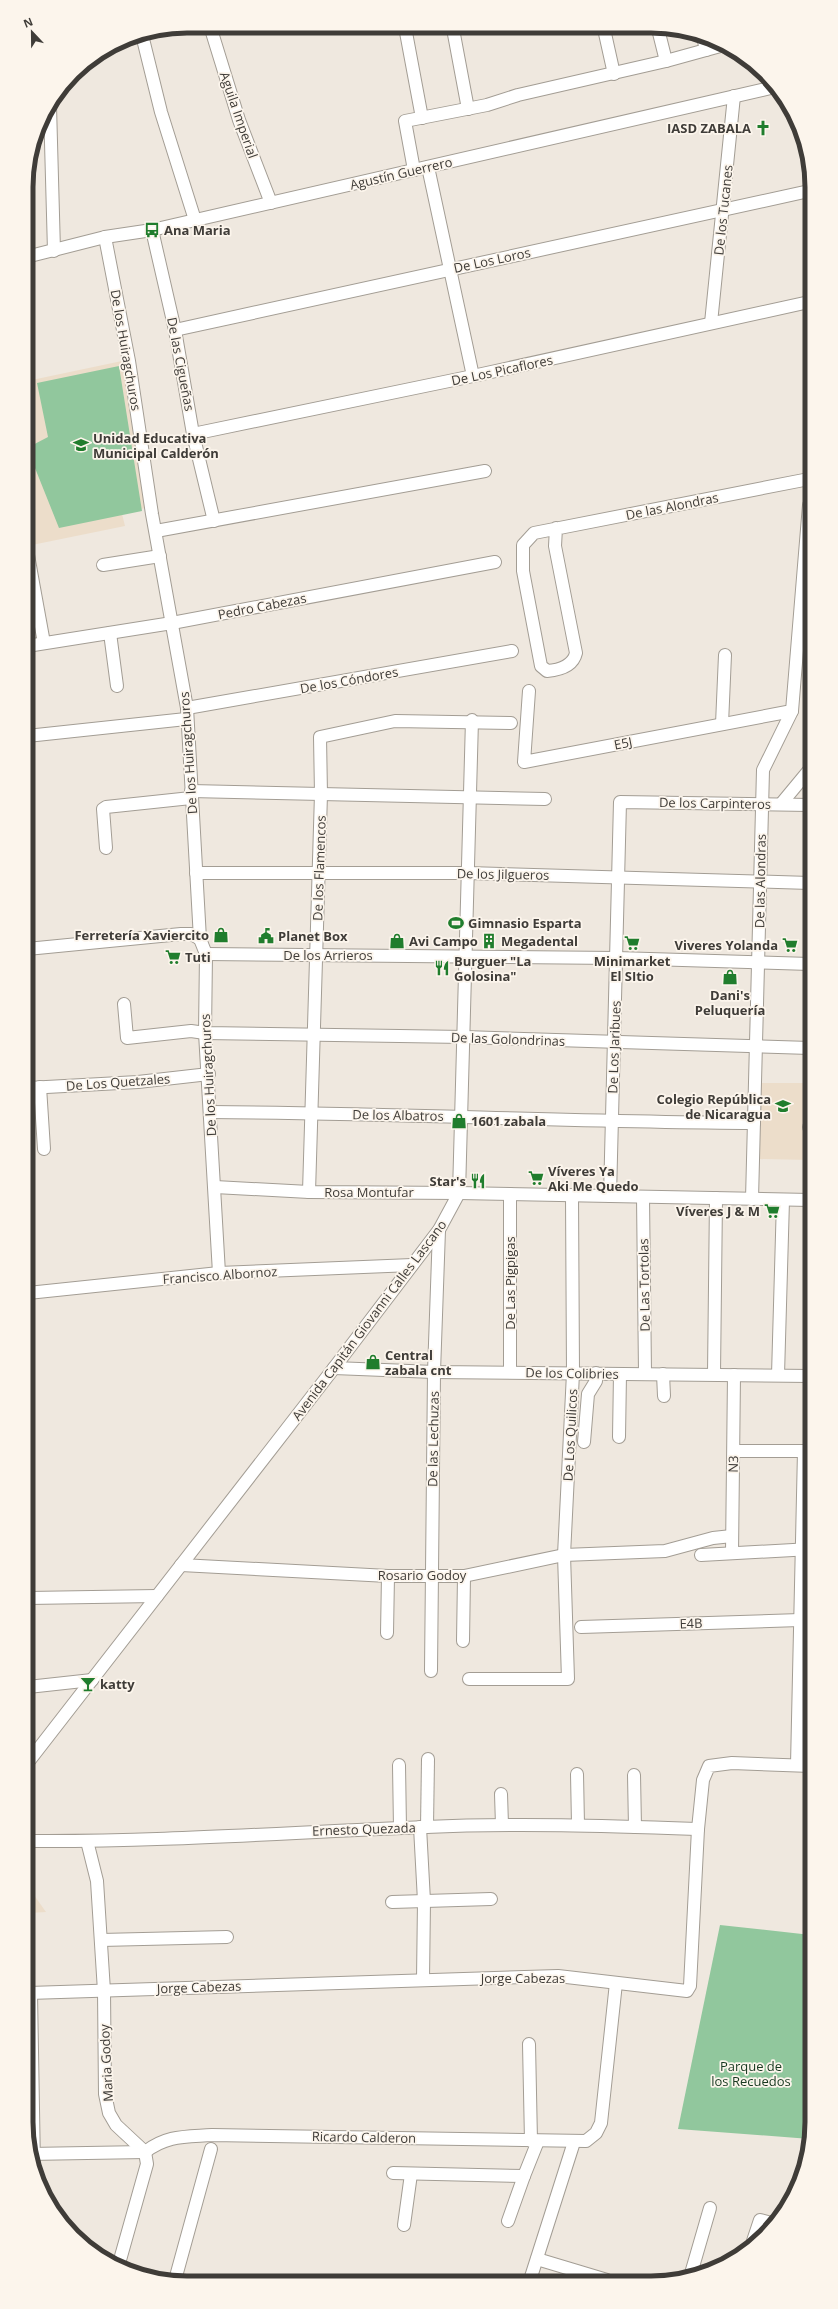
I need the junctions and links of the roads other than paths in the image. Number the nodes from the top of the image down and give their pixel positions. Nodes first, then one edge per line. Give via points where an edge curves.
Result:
1 (212, 33) edge
2 (406, 33) edge
3 (454, 33) edge
4 (605, 33) edge
5 (659, 33) edge
6 (143, 39) edge
7 (704, 43) edge
8 (715, 47) edge
9 (706, 50) junction
10 (666, 61) junction
11 (614, 74) junction
12 (769, 88) edge
13 (734, 96) junction
14 (468, 109) junction
15 (50, 117) edge
16 (422, 118) junction
17 (428, 167) junction
18 (414, 170) junction
19 (805, 192) edge
20 (271, 203) junction
21 (723, 210) junction
22 (195, 220) junction
23 (152, 230) junction
24 (105, 237) junction
25 (54, 251) junction
26 (33, 256) edge
27 (450, 270) junction
28 (805, 303) edge
29 (711, 323) junction
30 (175, 330) junction
31 (473, 376) junction
32 (194, 434) junction
33 (485, 471) dead end
34 (805, 480) edge
35 (214, 521) junction
36 (556, 528) junction
37 (156, 531) junction
38 (805, 553) edge
39 (160, 556) junction
40 (495, 562) dead end
41 (103, 565) dead end
42 (33, 582) edge
43 (172, 623) junction
44 (110, 633) junction
45 (44, 643) junction
46 (33, 645) edge
47 (512, 651) dead end
48 (725, 656) dead end
49 (117, 686) dead end
50 (529, 691) dead end
51 (792, 711) junction
52 (187, 714) junction
53 (472, 720) junction
54 (511, 723) dead end
55 (722, 724) junction
56 (33, 735) edge
57 (805, 776) edge
58 (191, 794) junction
59 (321, 794) junction
60 (470, 798) junction
61 (545, 799) dead end
62 (620, 802) joint
63 (762, 804) junction
64 (781, 804) junction
65 (805, 805) edge
66 (106, 848) dead end
67 (196, 872) junction
68 (319, 873) junction
69 (468, 873) junction
70 (619, 878) junction
71 (760, 882) junction
72 (805, 883) edge
73 (200, 939) junction
74 (33, 949) edge
75 (206, 954) junction
76 (316, 955) junction
77 (467, 956) junction
78 (617, 958) junction
79 (758, 963) junction
80 (805, 964) edge
81 (124, 1004) dead end
82 (205, 1033) junction
83 (314, 1034) junction
84 (464, 1036) junction
85 (614, 1043) junction
86 (756, 1047) junction
87 (805, 1048) edge
88 (209, 1074) junction
89 (34, 1087) edge
90 (210, 1112) junction
91 (312, 1113) junction
92 (461, 1117) junction
93 (612, 1122) junction
94 (754, 1123) junction
95 (44, 1149) dead end
96 (215, 1187) junction
97 (309, 1192) junction
98 (459, 1192) junction
99 (510, 1194) junction
100 (572, 1195) junction
101 (610, 1196) junction
102 (643, 1197) junction
103 (716, 1198) junction
104 (752, 1199) junction
105 (783, 1200) junction
106 (805, 1200) edge
107 (439, 1230) junction
108 (412, 1265) junction
109 (219, 1273) junction
110 (33, 1292) edge
111 (334, 1368) junction
112 (434, 1372) junction
113 (510, 1372) junction
114 (573, 1373) junction
115 (596, 1373) junction
116 (620, 1374) junction
117 (645, 1374) junction
118 (663, 1374) junction
119 (714, 1374) junction
120 (734, 1374) junction
121 (778, 1375) junction
122 (805, 1376) edge
123 (664, 1396) dead end
124 (619, 1437) dead end
125 (584, 1442) dead end
126 (734, 1451) junction
127 (805, 1451) edge
128 (732, 1536) junction
129 (805, 1549) edge
130 (732, 1553) junction
131 (564, 1555) junction
132 (701, 1555) dead end
133 (805, 1561) edge
134 (181, 1565) junction
135 (388, 1576) junction
136 (464, 1576) junction
137 (431, 1577) junction
138 (158, 1596) junction
139 (33, 1598) edge
140 (800, 1620) junction
141 (581, 1627) dead end
142 (388, 1633) dead end
143 (463, 1641) dead end
144 (805, 1664) edge
145 (431, 1671) dead end
146 (469, 1679) dead end
147 (92, 1680) junction
148 (805, 1683) edge
149 (33, 1686) edge
150 (33, 1756) edge
151 (428, 1759) dead end
152 (797, 1764) junction
153 (399, 1765) dead end
154 (805, 1765) edge
155 (577, 1774) dead end
156 (634, 1775) dead end
157 (501, 1794) dead end
158 (578, 1824) junction
159 (502, 1825) junction
160 (423, 1827) junction
161 (635, 1827) junction
162 (400, 1828) junction
163 (698, 1829) junction
164 (33, 1841) edge
165 (87, 1841) junction
166 (491, 1899) dead end
167 (392, 1902) dead end
168 (424, 1902) junction
169 (226, 1937) dead end
170 (101, 1940) junction
171 (423, 1979) junction
172 (616, 1983) junction
173 (104, 1991) junction
174 (33, 1993) edge
175 (529, 2044) dead end
176 (535, 2141) junction
177 (574, 2142) junction
178 (211, 2149) dead end
179 (145, 2152) junction
180 (37, 2158) edge
181 (393, 2173) dead end
182 (411, 2174) junction
183 (524, 2176) junction
184 (710, 2208) dead end
185 (508, 2221) dead end
186 (768, 2222) edge
187 (404, 2225) dead end
188 (755, 2236) edge
189 (537, 2259) junction
190 (120, 2260) edge
191 (692, 2271) edge
192 (176, 2276) edge
193 (531, 2276) edge
194 (584, 2276) edge

1 - 20 street, Aguila Imperial via 239,120
2 - 16 street
3 - 14 street
4 - 11 street
5 - 10 street
6 - 22 street via 161,112
7 - 9 street
8 - 9 street
9 - 10 street
10 - 11 street
11 - 14 street
12 - 13 street, Agustín Guerrero
13 - 17 street, Agustín Guerrero
13 - 21 street, De los Tucanes
14 - 16 street
15 - 25 street
16 - 18 street via 405,121
17 - 18 street, Agustín Guerrero
17 - 27 street
18 - 20 street, Agustín Guerrero
19 - 21 street, De Los Loros
20 - 22 street, Agustín Guerrero
21 - 27 street, De Los Loros
21 - 29 street, De los Tucanes
22 - 23 street, Agustín Guerrero
23 - 24 street, Agustín Guerrero
23 - 30 street, De las Cigueñas
24 - 25 street, Agustín Guerrero
24 - 37 street, De los Huiragchuros via 130,361
25 - 26 street, Agustín Guerrero
27 - 30 street, De Los Loros
27 - 31 street
28 - 29 street, De Los Picaflores
29 - 31 street, De Los Picaflores
30 - 32 street, De las Cigueñas
31 - 32 street, De Los Picaflores
32 - 35 street, De las Cigueñas
33 - 35 street
34 - 36 street, De las Alondras
35 - 37 street
36 - 36 street, De las Alondras via 534,533 523,545 523,571 541,666 550,671 568,665 575,659 576,653 556,546
37 - 39 street, De los Huiragchuros
38 - 51 street
39 - 41 street
39 - 43 street, De los Huiragchuros
40 - 43 street, Pedro Cabezas
42 - 45 street
43 - 44 street, Pedro Cabezas
43 - 52 street, De los Huiragchuros
44 - 45 street, Pedro Cabezas
44 - 49 street
45 - 46 street, Pedro Cabezas
47 - 52 street, De los Cóndores
48 - 55 street
50 - 55 street, E5J via 524,762
51 - 55 street, E5J
51 - 63 street, De las Alondras via 763,770
52 - 56 street, De los Cóndores
52 - 58 street, De los Huiragchuros
53 - 54 street, De los Flamencos
53 - 59 street, De los Flamencos via 395,721 320,737
53 - 60 street, Avenida Capitán Giovanni Calles Lascano
57 - 64 street
58 - 59 street
58 - 66 street via 106,807 103,809
58 - 67 street, De los Huiragchuros
59 - 60 street
59 - 68 street, De los Flamencos
60 - 61 street
60 - 69 street, Avenida Capitán Giovanni Calles Lascano
62 - 63 street, De los Carpinteros
62 - 70 street, De Los Jaribues
63 - 64 street, De los Carpinteros
63 - 71 street, De las Alondras
64 - 65 street, De los Carpinteros
67 - 68 street, De los Jilgueros
67 - 73 street, De los Huiragchuros
68 - 69 street, De los Jilgueros
68 - 76 street, De los Flamencos
69 - 70 street, De los Jilgueros
69 - 77 street, Avenida Capitán Giovanni Calles Lascano
70 - 71 street, De los Jilgueros
70 - 78 street, De Los Jaribues
71 - 72 street, De los Jilgueros
71 - 79 street, De las Alondras
73 - 74 street via 191,934 181,934
73 - 75 street, De los Huiragchuros
75 - 76 street, De los Arrieros
75 - 82 street, De los Huiragchuros
76 - 77 street, De los Arrieros
76 - 83 street, De los Flamencos
77 - 78 street, De los Arrieros
77 - 84 street, Avenida Capitán Giovanni Calles Lascano
78 - 79 street, De los Arrieros
78 - 85 street, De Los Jaribues
79 - 80 street, De los Arrieros
79 - 86 street, De las Alondras
81 - 82 street, De las Golondrinas via 127,1038 185,1032
82 - 83 street, De las Golondrinas
82 - 88 street, De los Huiragchuros
83 - 84 street, De las Golondrinas
83 - 91 street, De los Flamencos
84 - 85 street, De las Golondrinas
84 - 92 street, Avenida Capitán Giovanni Calles Lascano
85 - 86 street, De las Golondrinas
85 - 93 street, De Los Jaribues
86 - 87 street, De las Golondrinas
86 - 94 street, De las Alondras
88 - 89 street, De Los Quetzales via 138,1082
88 - 90 street, De los Huiragchuros
89 - 95 street
90 - 91 street, De los Albatros
90 - 96 street, De los Huiragchuros
91 - 92 street, De los Albatros
91 - 97 street, De los Flamencos
92 - 93 street, De los Albatros
92 - 98 street, Avenida Capitán Giovanni Calles Lascano
93 - 94 street, De los Albatros
93 - 101 street, De Los Jaribues
94 - 104 street, De las Alondras
96 - 97 street, Rosa Montufar
96 - 109 street, De los Huiragchuros
97 - 98 street, Rosa Montufar
98 - 99 street, Rosa Montufar
98 - 107 street, Avenida Capitán Giovanni Calles Lascano
99 - 100 street, Rosa Montufar
99 - 113 street, De Las Pigpigas
100 - 101 street, Rosa Montufar
100 - 114 street, De Los Quilicos
101 - 102 street, Rosa Montufar
102 - 103 street, Rosa Montufar
102 - 117 street, De Las Tortolas
103 - 104 street, Rosa Montufar
103 - 119 street
104 - 105 street, Rosa Montufar
105 - 106 street, Rosa Montufar
105 - 121 street
107 - 108 street, Avenida Capitán Giovanni Calles Lascano
107 - 112 street, De las Lechuzas
108 - 109 street, Francisco Albornoz
108 - 111 street, Avenida Capitán Giovanni Calles Lascano
109 - 110 street, Francisco Albornoz
111 - 112 street, De los Colibries
111 - 134 street, Avenida Capitán Giovanni Calles Lascano
112 - 113 street, De los Colibries
112 - 137 street, De las Lechuzas
113 - 114 street, De los Colibries
114 - 115 street, De los Colibries
114 - 131 street, De Los Quilicos
115 - 116 street, De los Colibries
115 - 125 street via 596,1381 588,1394
116 - 117 street, De los Colibries
116 - 124 street
117 - 118 street, De los Colibries
118 - 119 street, De los Colibries
118 - 123 street
119 - 120 street, De los Colibries
120 - 121 street, De los Colibries
120 - 126 street, N3
121 - 122 street, De los Colibries
126 - 127 street
126 - 128 street, N3
128 - 130 street, N3
128 - 131 street, Rosario Godoy via 665,1551
129 - 130 street
130 - 132 street
131 - 136 street, Rosario Godoy
131 - 146 street, De Los Quilicos via 568,1679
133 - 140 street
134 - 135 street, Rosario Godoy
134 - 138 street, Avenida Capitán Giovanni Calles Lascano
135 - 137 street, Rosario Godoy
135 - 142 street
136 - 137 street, Rosario Godoy
136 - 143 street
137 - 145 street, De las Lechuzas
138 - 139 street
138 - 147 street, Avenida Capitán Giovanni Calles Lascano
140 - 141 street, E4B
140 - 144 street
147 - 149 street
147 - 150 street, Avenida Capitán Giovanni Calles Lascano
148 - 152 street
151 - 160 street
152 - 154 street, Jorge Cabezas
152 - 163 street, Jorge Cabezas via 732,1763 709,1766 703,1780
153 - 162 street
155 - 158 street
156 - 161 street
157 - 159 street
158 - 159 street, Ernesto Quezada
158 - 161 street, Ernesto Quezada
159 - 160 street, Ernesto Quezada
160 - 162 street, Ernesto Quezada
160 - 168 street
161 - 163 street, Ernesto Quezada
162 - 165 street, Ernesto Quezada
163 - 172 street, Jorge Cabezas via 690,1986 687,1991 683,1991
164 - 165 street, Ernesto Quezada
165 - 170 street, Maria Godoy via 97,1881
166 - 168 street
167 - 168 street
168 - 171 street
169 - 170 street
170 - 173 street, Maria Godoy
171 - 172 street, Jorge Cabezas via 558,1976
171 - 173 street, Jorge Cabezas
172 - 177 street, Ricardo Calderon via 601,2123 596,2133 586,2141
173 - 174 street, Jorge Cabezas
173 - 179 street, Maria Godoy via 105,2094 109,2113 116,2124
175 - 176 street
176 - 177 street, Ricardo Calderon
176 - 179 street, Ricardo Calderon via 212,2135 170,2138
176 - 183 street
177 - 189 street
178 - 192 street
179 - 180 street
179 - 190 street via 147,2164
181 - 182 street
182 - 183 street
182 - 187 street
183 - 185 street
184 - 191 street
186 - 188 street via 760,2220
189 - 193 street
189 - 194 street

